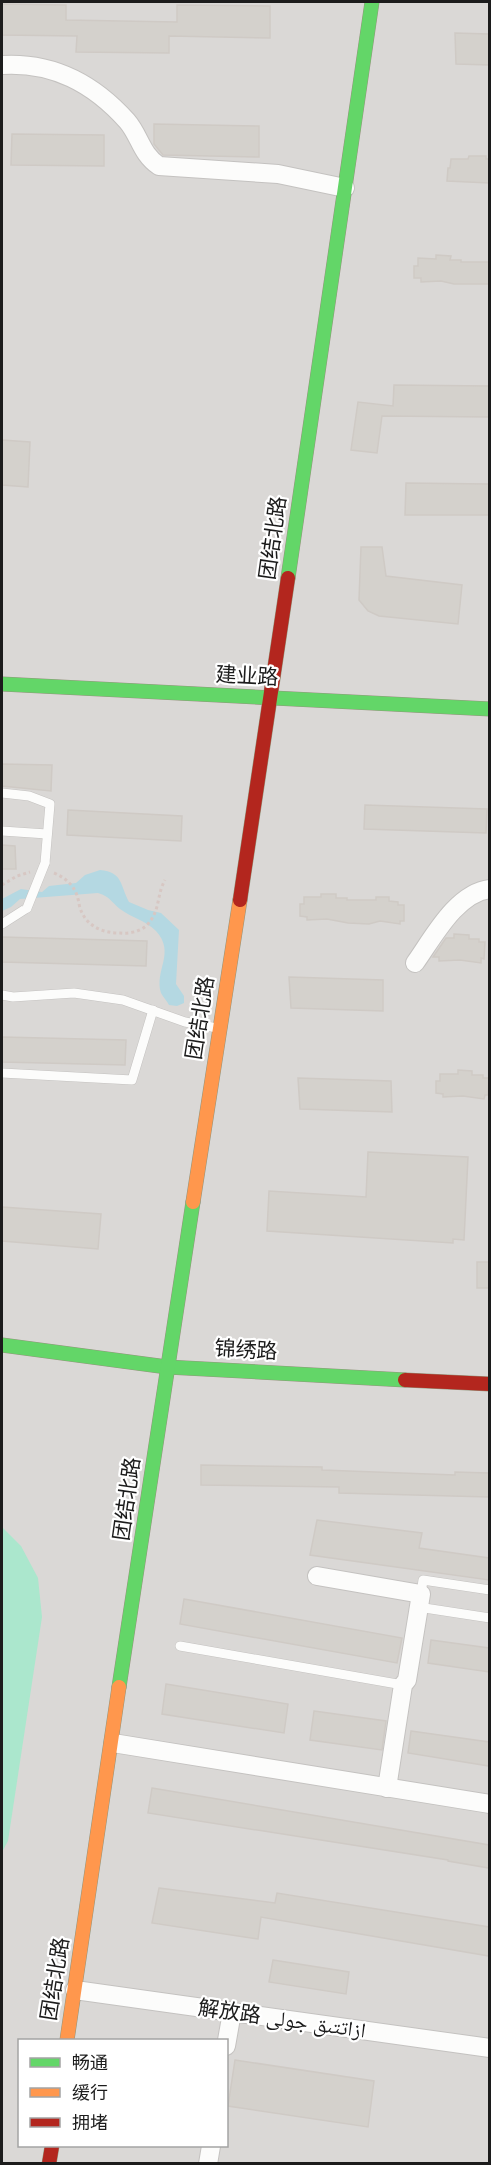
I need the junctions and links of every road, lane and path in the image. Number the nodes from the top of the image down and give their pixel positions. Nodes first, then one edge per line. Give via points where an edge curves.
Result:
1 (372, 2) edge
2 (2, 65) edge
3 (345, 188) junction
4 (2, 684) edge
5 (272, 698) junction
6 (489, 709) edge
7 (2, 793) edge
8 (2, 831) edge
9 (46, 834) junction
10 (165, 880) dead end
11 (69, 881) dead end
12 (489, 889) edge
13 (2, 924) edge
14 (415, 963) dead end
15 (2, 995) edge
16 (153, 1010) junction
17 (220, 1029) junction
18 (2, 1073) edge
19 (2, 1345) edge
20 (167, 1367) junction
21 (489, 1384) edge
22 (317, 1576) dead end
23 (489, 1590) edge
24 (419, 1600) junction
25 (489, 1618) edge
26 (180, 1646) dead end
27 (403, 1685) junction
28 (113, 1743) junction
29 (387, 1788) junction
30 (489, 1804) edge
31 (75, 1990) junction
32 (232, 2012) junction
33 (67, 2039) edge
34 (227, 2039) edge
35 (489, 2048) edge
36 (52, 2147) edge
37 (211, 2147) edge
38 (49, 2163) edge
39 (208, 2163) edge

1 - 3 street, 团结北路
2 - 3 street via 23,63 55,70 87,85 128,122 148,159 159,166 278,174
3 - 5 street, 团结北路
4 - 5 street, 建业路
5 - 6 street, 建业路
5 - 17 street, 团结北路
7 - 9 lane via 29,796 50,804
8 - 9 lane
9 - 13 lane, bridge via 45,863 27,908
10 - 11 path via 158,909 146,926 125,933 104,933 92,926
12 - 14 street via 456,905
15 - 16 lane via 74,993 123,1000
16 - 17 lane
16 - 18 lane via 132,1080
17 - 20 street, 团结北路
19 - 20 street, 锦绣路
20 - 21 street, 锦绣路
20 - 28 street, 团结北路
22 - 24 street
23 - 24 lane via 423,1580
24 - 25 lane
24 - 27 street via 407,1680
26 - 27 lane
27 - 29 street
28 - 29 street
28 - 31 street, 团结北路
29 - 30 street
31 - 32 street, 解放路 ازاتتىق جولى
31 - 33 street, 团结北路
32 - 34 street
32 - 35 street, 解放路 ازاتتىق جولى
36 - 38 street
37 - 39 street

